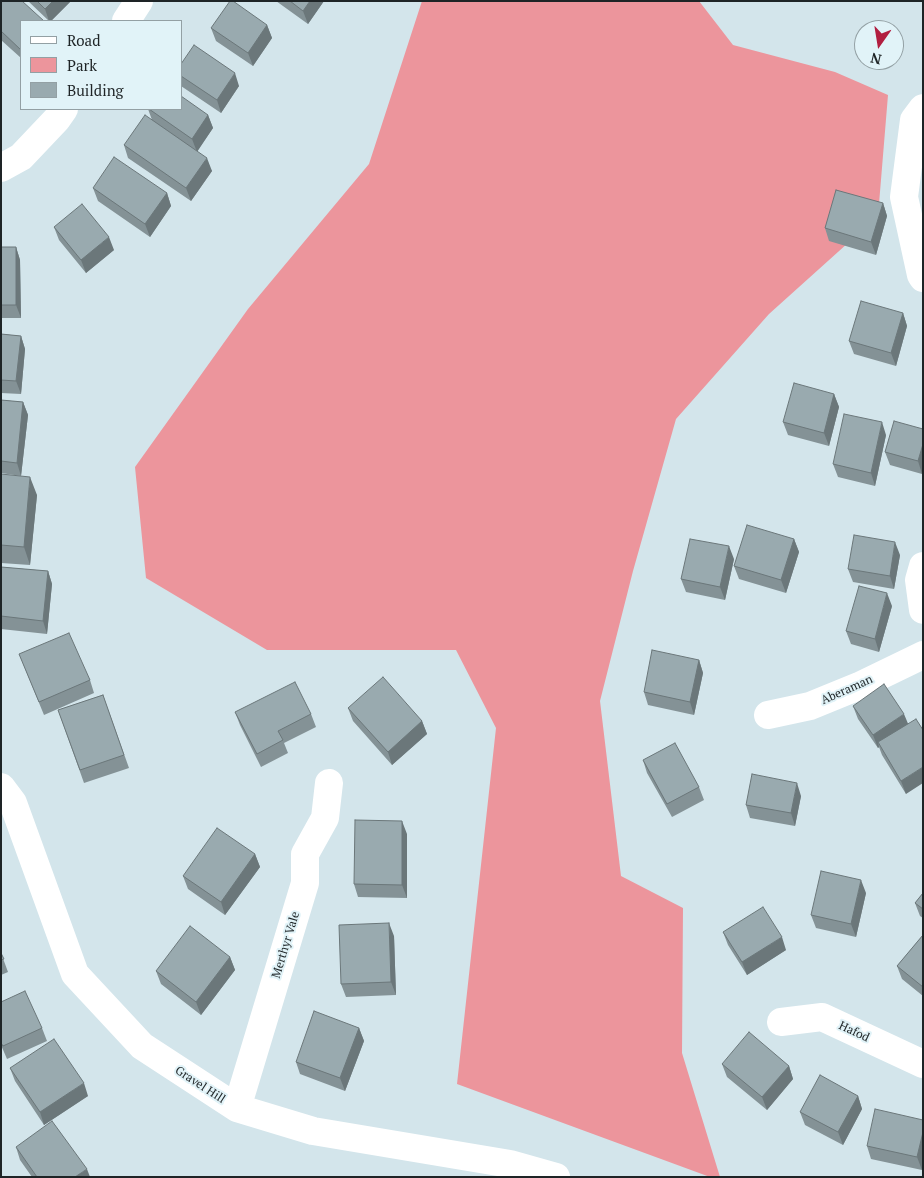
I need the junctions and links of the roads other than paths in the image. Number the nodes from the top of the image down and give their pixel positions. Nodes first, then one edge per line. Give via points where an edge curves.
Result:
1 (139, 1) edge
2 (127, 20) edge
3 (923, 108) edge
4 (63, 110) edge
5 (1, 168) edge
6 (923, 278) edge
7 (923, 566) edge
8 (923, 610) edge
9 (923, 654) edge
10 (768, 715) dead end
11 (329, 783) dead end
12 (1, 787) edge
13 (781, 1022) dead end
14 (923, 1064) edge
15 (237, 1108) junction
16 (556, 1177) edge

1 - 2 street
3 - 6 street via 914,120 904,197
4 - 5 street via 20,157
7 - 8 street via 919,580
9 - 10 street, Aberaman via 810,706
11 - 15 street, Merthyr Vale via 325,818 305,854 305,883
12 - 15 street, Gravel Hill via 13,803 75,974 142,1046
13 - 14 street, Hafod via 822,1017
15 - 16 street, Gravel Hill via 313,1131 510,1164

